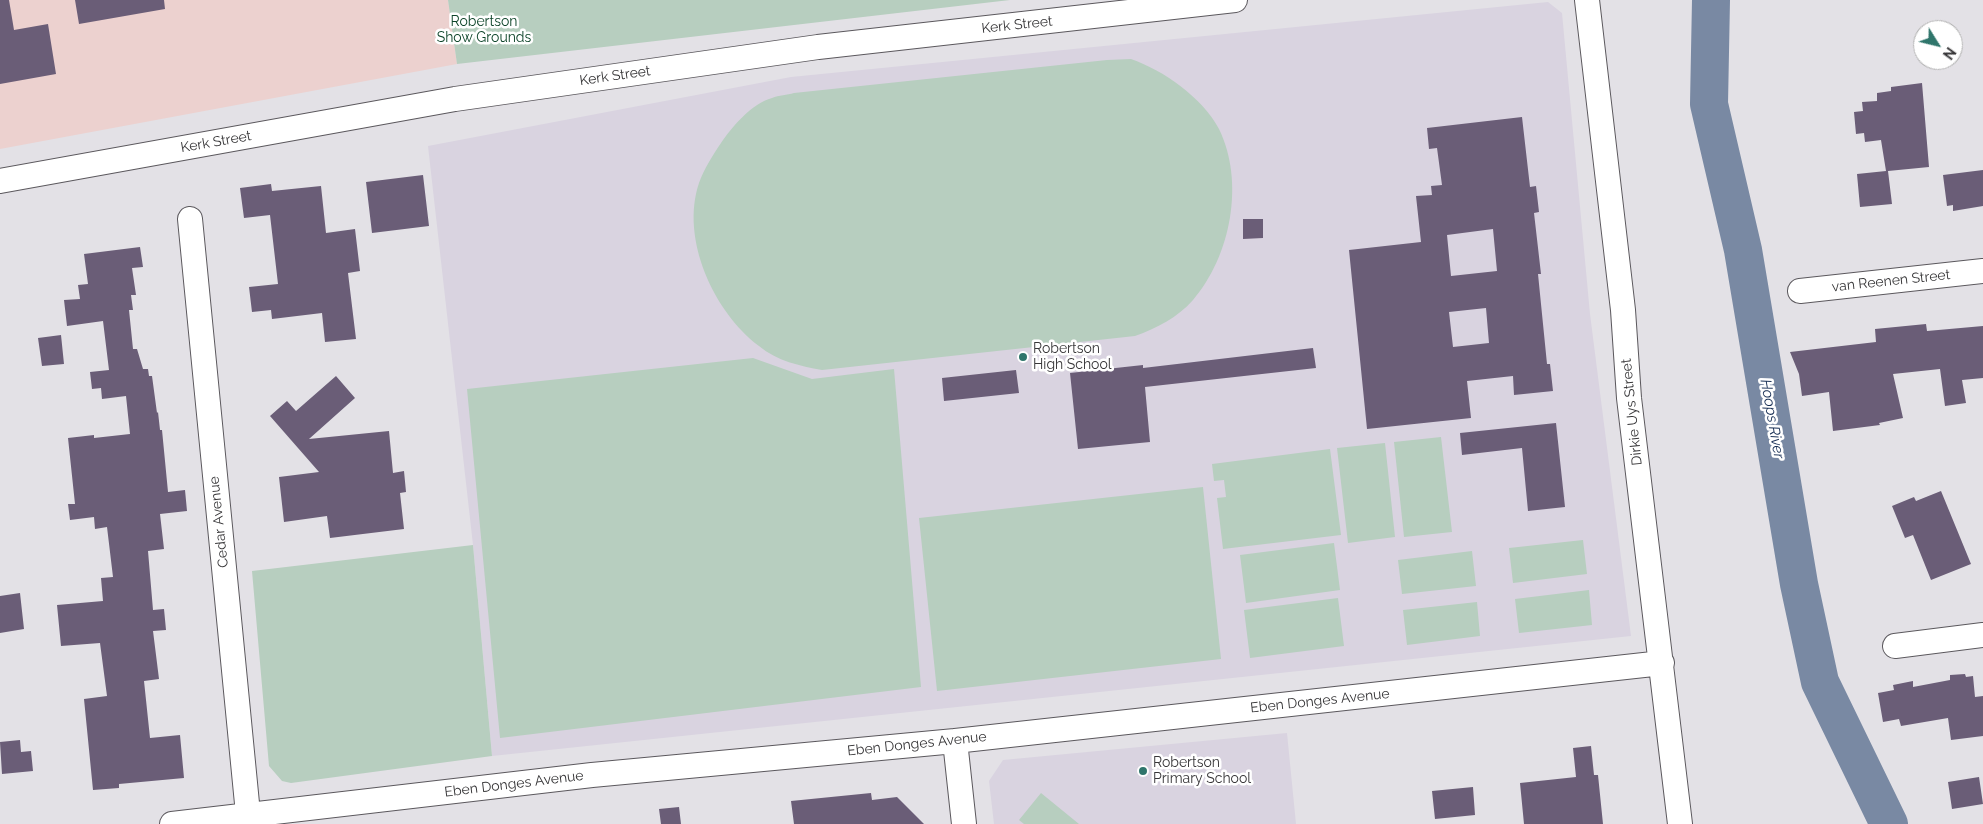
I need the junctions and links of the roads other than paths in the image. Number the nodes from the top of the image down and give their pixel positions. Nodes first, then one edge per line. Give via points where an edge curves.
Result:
1 (1235, 0) edge
2 (1586, 0) edge
3 (0, 181) edge
4 (190, 219) dead end
5 (1983, 271) edge
6 (1800, 291) dead end
7 (1983, 635) edge
8 (1895, 646) dead end
9 (1662, 663) junction
10 (955, 741) junction
11 (249, 820) edge
12 (172, 824) edge
13 (964, 824) edge
14 (1680, 824) edge

1 - 3 street, Kerk Street via 818,47 455,99
2 - 9 street, Dirkie Uys Street via 1623,310 1630,408
4 - 11 street, Cedar Avenue
5 - 6 street, van Reenen Street
7 - 8 street
9 - 10 street, Eben Donges Avenue
9 - 14 street, Dirkie Uys Street
10 - 11 street, Eben Donges Avenue via 592,775
10 - 13 street
11 - 12 street, Eben Donges Avenue

